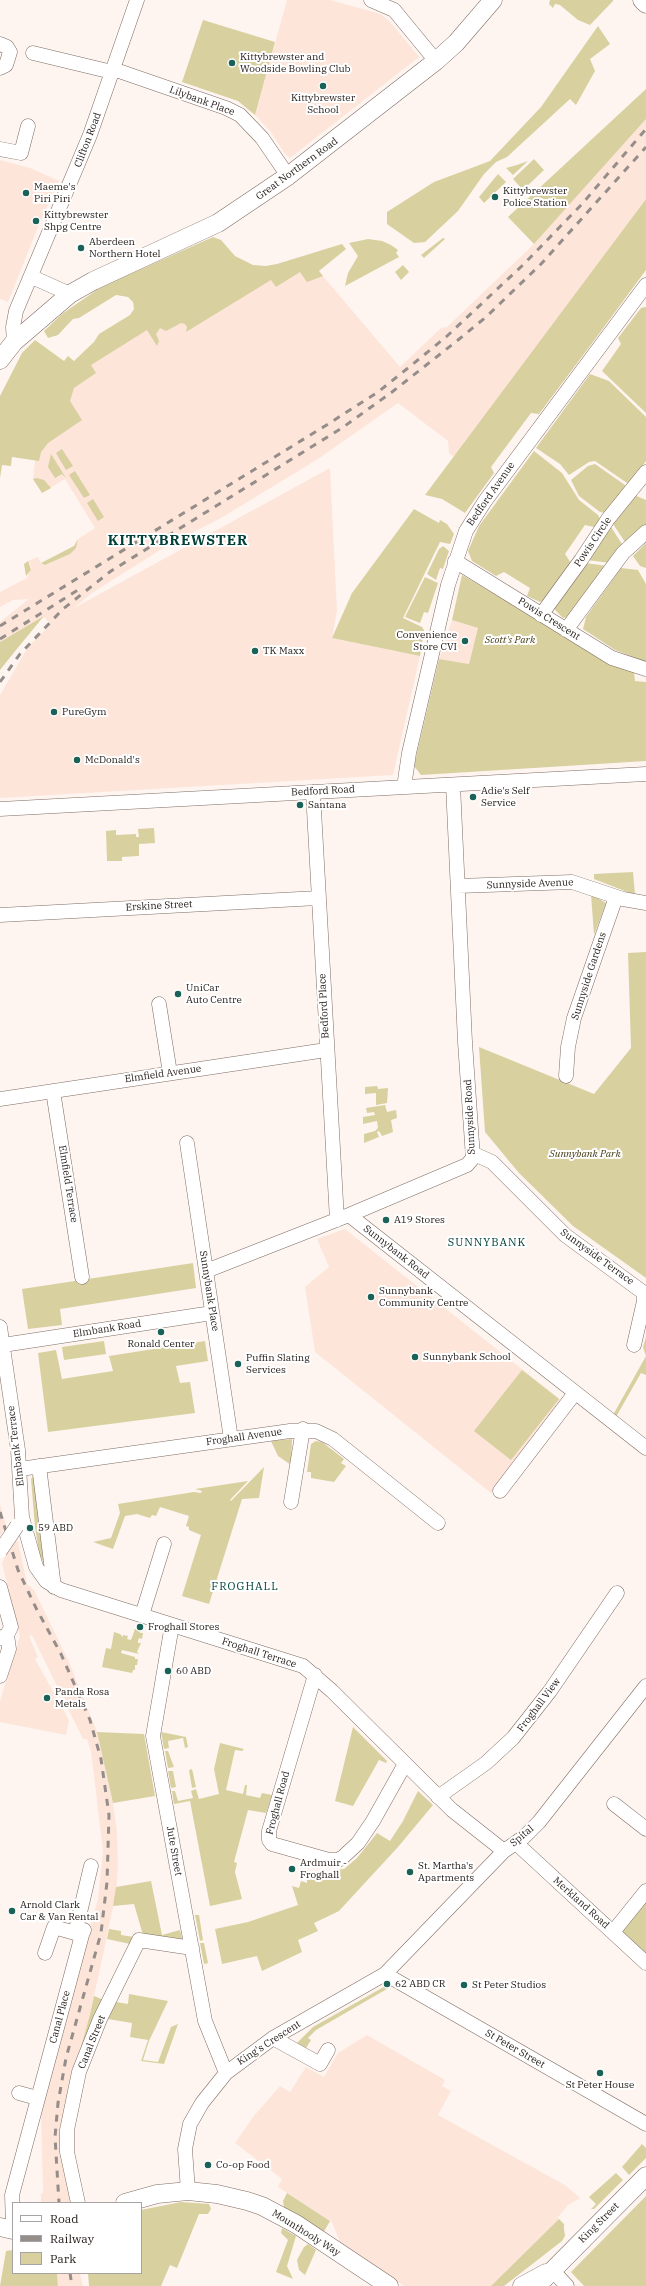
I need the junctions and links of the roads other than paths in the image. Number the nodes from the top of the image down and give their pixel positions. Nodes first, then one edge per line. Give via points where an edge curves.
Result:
1 (137, 0) edge
2 (371, 0) edge
3 (493, 0) edge
4 (642, 0) edge
5 (646, 4) edge
6 (0, 44) edge
7 (32, 53) dead end
8 (436, 61) junction
9 (0, 68) edge
10 (112, 70) junction
11 (28, 126) dead end
12 (0, 149) edge
13 (288, 176) junction
14 (32, 276) junction
15 (646, 285) edge
16 (70, 294) junction
17 (641, 299) edge
18 (14, 342) junction
19 (0, 360) edge
20 (646, 472) edge
21 (646, 532) edge
22 (455, 561) junction
23 (541, 615) junction
24 (566, 630) junction
25 (646, 670) edge
26 (646, 774) edge
27 (453, 785) junction
28 (404, 787) junction
29 (313, 792) junction
30 (0, 809) edge
31 (458, 886) junction
32 (616, 897) junction
33 (318, 898) junction
34 (646, 903) edge
35 (0, 915) edge
36 (159, 1004) dead end
37 (326, 1050) junction
38 (170, 1074) junction
39 (566, 1076) dead end
40 (53, 1091) junction
41 (0, 1099) edge
42 (186, 1143) dead end
43 (474, 1154) junction
44 (343, 1218) junction
45 (206, 1271) junction
46 (82, 1277) dead end
47 (212, 1313) junction
48 (0, 1327) edge
49 (3, 1345) junction
50 (634, 1346) dead end
51 (575, 1393) junction
52 (303, 1429) junction
53 (231, 1439) junction
54 (646, 1448) edge
55 (39, 1466) junction
56 (20, 1469) junction
57 (500, 1491) dead end
58 (290, 1502) dead end
59 (19, 1521) junction
60 (438, 1522) dead end
61 (164, 1544) dead end
62 (0, 1551) edge
63 (54, 1587) junction
64 (0, 1588) edge
65 (617, 1593) dead end
66 (142, 1615) junction
67 (172, 1625) junction
68 (3, 1636) edge
69 (315, 1675) junction
70 (0, 1676) edge
71 (646, 1686) edge
72 (405, 1764) junction
73 (438, 1797) junction
74 (614, 1804) dead end
75 (646, 1829) edge
76 (510, 1847) junction
77 (91, 1866) dead end
78 (646, 1891) edge
79 (88, 1915) dead end
80 (613, 1932) junction
81 (82, 1935) junction
82 (192, 1948) junction
83 (45, 1953) dead end
84 (646, 1963) edge
85 (385, 1974) junction
86 (273, 2038) junction
87 (328, 2050) dead end
88 (226, 2073) junction
89 (19, 2093) dead end
90 (37, 2098) junction
91 (646, 2124) edge
92 (646, 2176) edge
93 (188, 2191) junction
94 (12, 2202) edge
95 (78, 2202) edge
96 (128, 2202) edge
97 (0, 2227) edge
98 (12, 2230) edge
99 (12, 2239) edge
100 (0, 2240) edge
101 (552, 2270) junction
102 (389, 2286) edge
103 (522, 2286) edge
104 (537, 2286) edge
105 (567, 2286) edge

1 - 10 street, Clifton Road
2 - 8 street via 394,10
3 - 8 main road, Great Northern Road
4 - 5 main road
6 - 9 street via 7,47 10,52 6,65
7 - 10 street, Lilybank Place
8 - 13 main road, Great Northern Road
10 - 13 street, Lilybank Place via 240,115 262,138
10 - 14 street, Clifton Road via 88,141
11 - 12 street via 21,153
13 - 16 main road, Great Northern Road via 218,223
14 - 16 street
14 - 18 street, Clifton Road via 16,312
15 - 17 street, Bedford Avenue
16 - 18 main road, Great Northern Road
17 - 22 street, Bedford Avenue via 474,516
18 - 19 main road, Great Northern Road
20 - 23 street, Powis Circle via 608,519
21 - 24 street via 623,553
22 - 23 street, Powis Crescent
22 - 28 street, Bedford Avenue via 411,745
23 - 24 street, Powis Crescent
24 - 25 street, Powis Crescent via 612,658
26 - 27 street, Bedford Road
27 - 28 street, Bedford Road
27 - 31 street, Sunnyside Road
28 - 29 street, Bedford Road
29 - 30 street, Bedford Road
29 - 33 street, Bedford Place
31 - 32 street, Sunnyside Avenue via 572,882
31 - 43 street, Sunnyside Road via 465,1042
32 - 34 street, Sunnyside Avenue
32 - 39 street, Sunnyside Gardens via 561,1056
33 - 35 street, Erskine Street
33 - 37 street, Bedford Place
36 - 38 street
37 - 38 street, Elmfield Avenue
37 - 44 street, Bedford Place
38 - 40 street, Elmfield Avenue
40 - 41 street, Elmfield Avenue
40 - 46 street, Elmfield Terrace
42 - 45 street, Sunnybank Place
43 - 44 street, Sunnyside Road via 467,1165
43 - 50 street, Sunnyside Terrace via 492,1162 565,1235 644,1292
44 - 45 street, Sunnyside Road
44 - 51 street, Sunnybank Road
45 - 47 street, Sunnybank Place
47 - 49 street, Elmbank Road
47 - 53 street, Sunnybank Place
48 - 49 street, Elmbank Terrace
49 - 56 street, Elmbank Terrace
51 - 54 street, Sunnybank Road
51 - 57 street
52 - 53 street, Froghall Avenue
52 - 58 street
52 - 60 street, Froghall Avenue via 333,1438
53 - 55 street, Froghall Avenue
55 - 56 street, Froghall Avenue
55 - 63 street, Elmbank Terrace
56 - 59 street, Elmbank Terrace
59 - 62 street, bridge
59 - 63 street, Froghall Terrace via 36,1567
61 - 66 street
63 - 66 street, Froghall Terrace
64 - 68 street via 10,1622 10,1630
65 - 73 street, Froghall View via 550,1691 513,1738 486,1763
66 - 67 street, Froghall Terrace
67 - 69 street, Froghall Terrace via 303,1666
67 - 82 street, Jute Street via 153,1736
68 - 70 street via 9,1649
69 - 72 street, Froghall Terrace
69 - 72 street, Froghall Road via 268,1835 272,1844 329,1860 344,1857 373,1821
71 - 76 street, Spital via 552,1807 531,1830
72 - 73 street, Froghall Terrace
73 - 76 street, Froghall Terrace via 465,1821
74 - 75 street
76 - 80 street, Merkland Road
76 - 85 street, Spital
77 - 81 street, Canal Place via 77,1925
78 - 80 street
79 - 81 street, Canal Place
80 - 84 street, Merkland Road
81 - 83 street via 54,1927
81 - 90 street, Canal Place
82 - 88 street, Jute Street via 205,2021
82 - 95 street, Canal Street via 139,1940 98,2026 79,2072 67,2130 67,2152
85 - 86 street, King's Crescent
85 - 91 street, St Peter Street
86 - 87 street via 320,2064
86 - 88 street, King's Crescent
88 - 93 street, King's Crescent via 202,2103 190,2124 185,2149
89 - 90 street
90 - 94 street, Canal Place
92 - 101 main road, King Street
93 - 96 main road, Mounthooly Way via 157,2194
93 - 102 main road, Mounthooly Way via 247,2201 273,2211 307,2230
97 - 98 main road
99 - 100 main road
101 - 103 main road, King Street
101 - 104 main road, King Street
101 - 105 street

